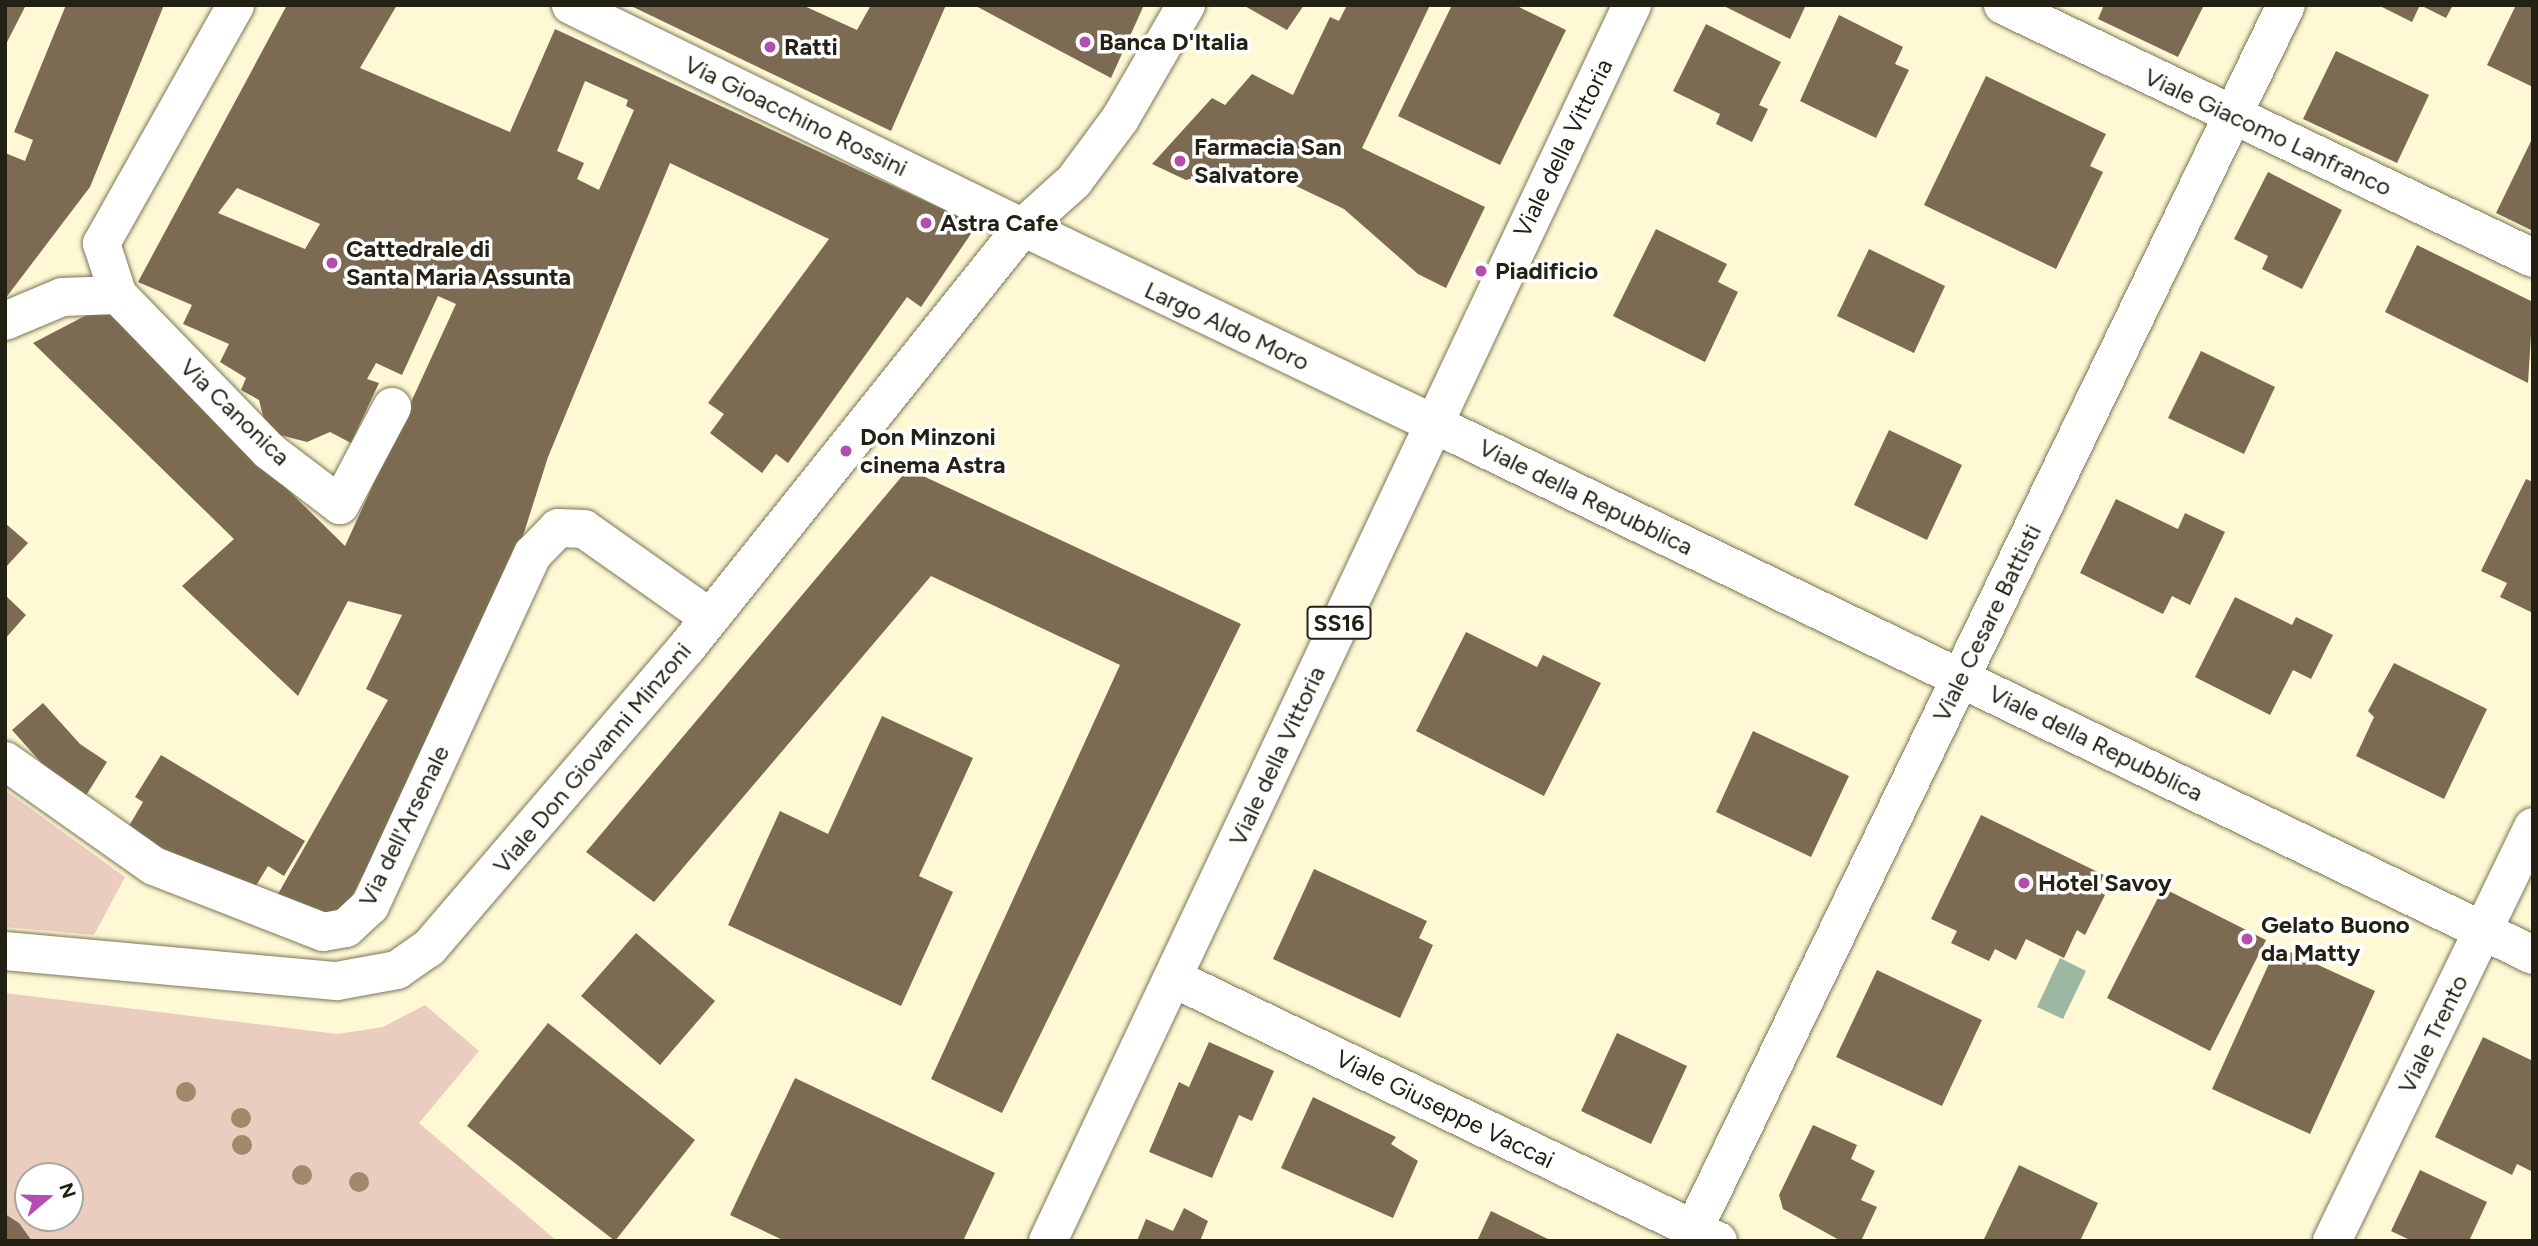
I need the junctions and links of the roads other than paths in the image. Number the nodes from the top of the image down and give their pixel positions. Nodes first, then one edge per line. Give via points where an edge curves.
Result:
1 (235, 5) edge
2 (570, 5) edge
3 (1186, 5) edge
4 (1632, 5) edge
5 (2003, 5) edge
6 (2286, 5) edge
7 (2233, 116) junction
8 (1023, 227) junction
9 (2533, 258) edge
10 (118, 295) junction
11 (5, 321) edge
12 (392, 407) dead end
13 (1432, 423) junction
14 (710, 618) junction
15 (1961, 678) junction
16 (5, 761) edge
17 (2533, 827) edge
18 (2483, 930) junction
19 (5, 951) edge
20 (2533, 955) edge
21 (1173, 978) junction
22 (1700, 1237) edge
23 (1048, 1241) edge
24 (2332, 1241) edge

1 - 10 street via 101,243
2 - 8 street, Via Gioacchino Rossini
3 - 8 street, Viale Don Giovanni Minzoni via 1120,118 1074,181
4 - 13 street, Viale della Vittoria / SS16
5 - 7 street, Viale Giacomo Lanfranco
6 - 7 street, Viale Cesare Battisti
7 - 9 street, Viale Giacomo Lanfranco
7 - 15 street, Viale Cesare Battisti
8 - 13 street, Largo Aldo Moro
8 - 14 street, Viale Don Giovanni Minzoni
10 - 11 street via 62,297
10 - 12 street, Via Canonica via 269,451 340,505
13 - 15 street, Viale della Repubblica
13 - 21 street, Viale della Vittoria / SS16
14 - 16 street, Via dell'Arsenale via 584,529 558,528 533,554 370,906 346,928 323,932 154,866
14 - 19 street, Viale Don Giovanni Minzoni via 429,948 397,970 337,981
15 - 18 street, Viale della Repubblica
15 - 22 street, Viale Cesare Battisti
17 - 18 street, Viale Trento
18 - 20 street, Viale della Repubblica
18 - 24 street, Viale Trento
21 - 22 street, Viale Giuseppe Vaccai
21 - 23 street, Viale della Vittoria / SS16

